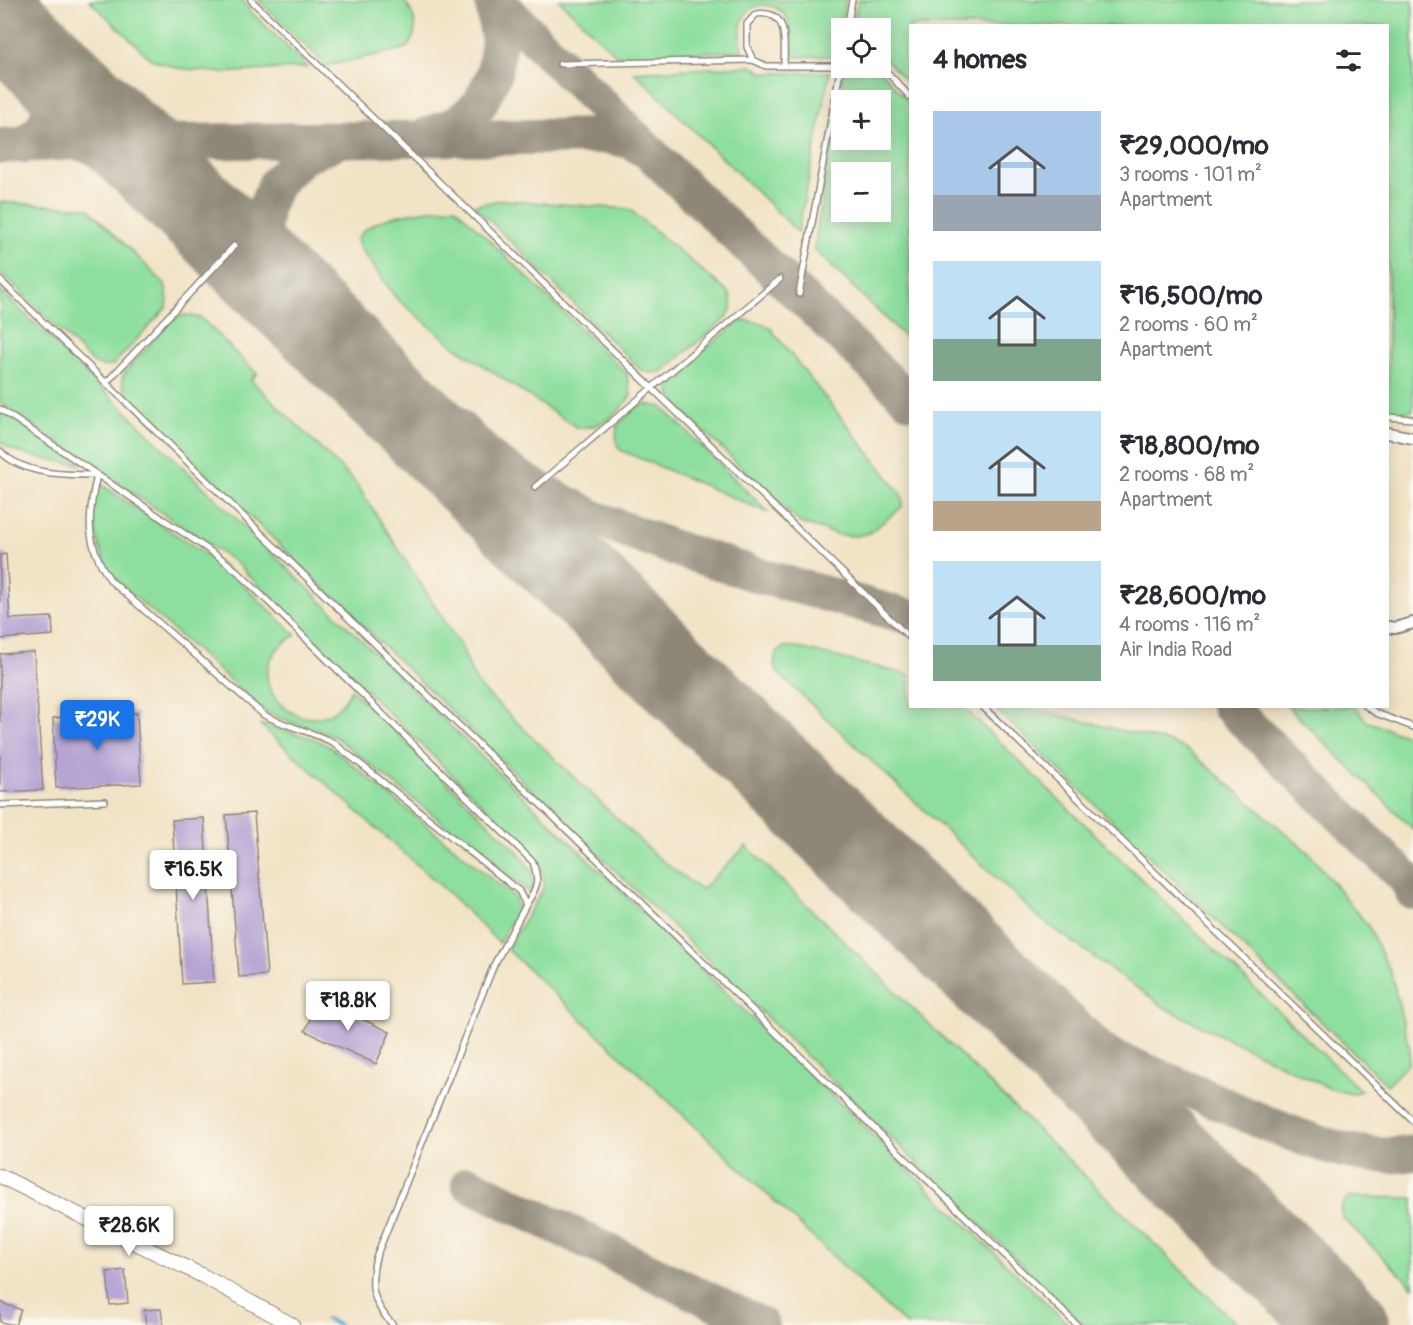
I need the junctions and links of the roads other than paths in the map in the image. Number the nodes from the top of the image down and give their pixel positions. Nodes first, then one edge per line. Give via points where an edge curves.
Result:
1 (250, 0) edge
2 (852, 0) edge
3 (849, 18) edge
4 (753, 60) junction
5 (560, 64) dead end
6 (831, 64) edge
7 (784, 66) junction
8 (891, 76) edge
9 (838, 78) edge
10 (909, 96) edge
11 (234, 246) dead end
12 (780, 279) dead end
13 (0, 280) edge
14 (799, 294) dead end
15 (106, 383) junction
16 (652, 388) junction
17 (0, 409) edge
18 (1389, 417) edge
19 (1413, 419) edge
20 (1389, 433) edge
21 (1413, 438) edge
22 (0, 451) edge
23 (96, 475) junction
24 (536, 487) dead end
25 (1413, 623) edge
26 (1389, 627) edge
27 (909, 637) edge
28 (984, 708) edge
29 (1369, 708) edge
30 (1413, 728) edge
31 (105, 801) dead end
32 (0, 805) edge
33 (526, 905) junction
34 (1413, 1121) edge
35 (0, 1176) edge
36 (268, 1319) edge
37 (292, 1325) edge
38 (393, 1325) edge
39 (1077, 1325) edge

1 - 16 lane
2 - 3 lane
4 - 5 lane
4 - 7 lane via 766,66
4 - 7 lane via 747,46 747,24 756,14 766,12 776,16 783,29
6 - 7 lane
8 - 10 lane
9 - 14 lane
11 - 15 lane
12 - 16 lane
13 - 15 lane
15 - 39 lane
16 - 24 lane
16 - 27 lane
17 - 23 lane
18 - 19 lane
20 - 21 street
22 - 23 lane via 24,467
23 - 33 lane via 238,572 533,862 537,887
23 - 33 lane via 91,501 92,546 111,581 264,716 334,743 519,891
25 - 26 street
28 - 34 lane
29 - 30 lane
31 - 32 lane
33 - 38 lane via 494,965 376,1257 373,1295
35 - 36 street via 203,1276
36 - 37 street

